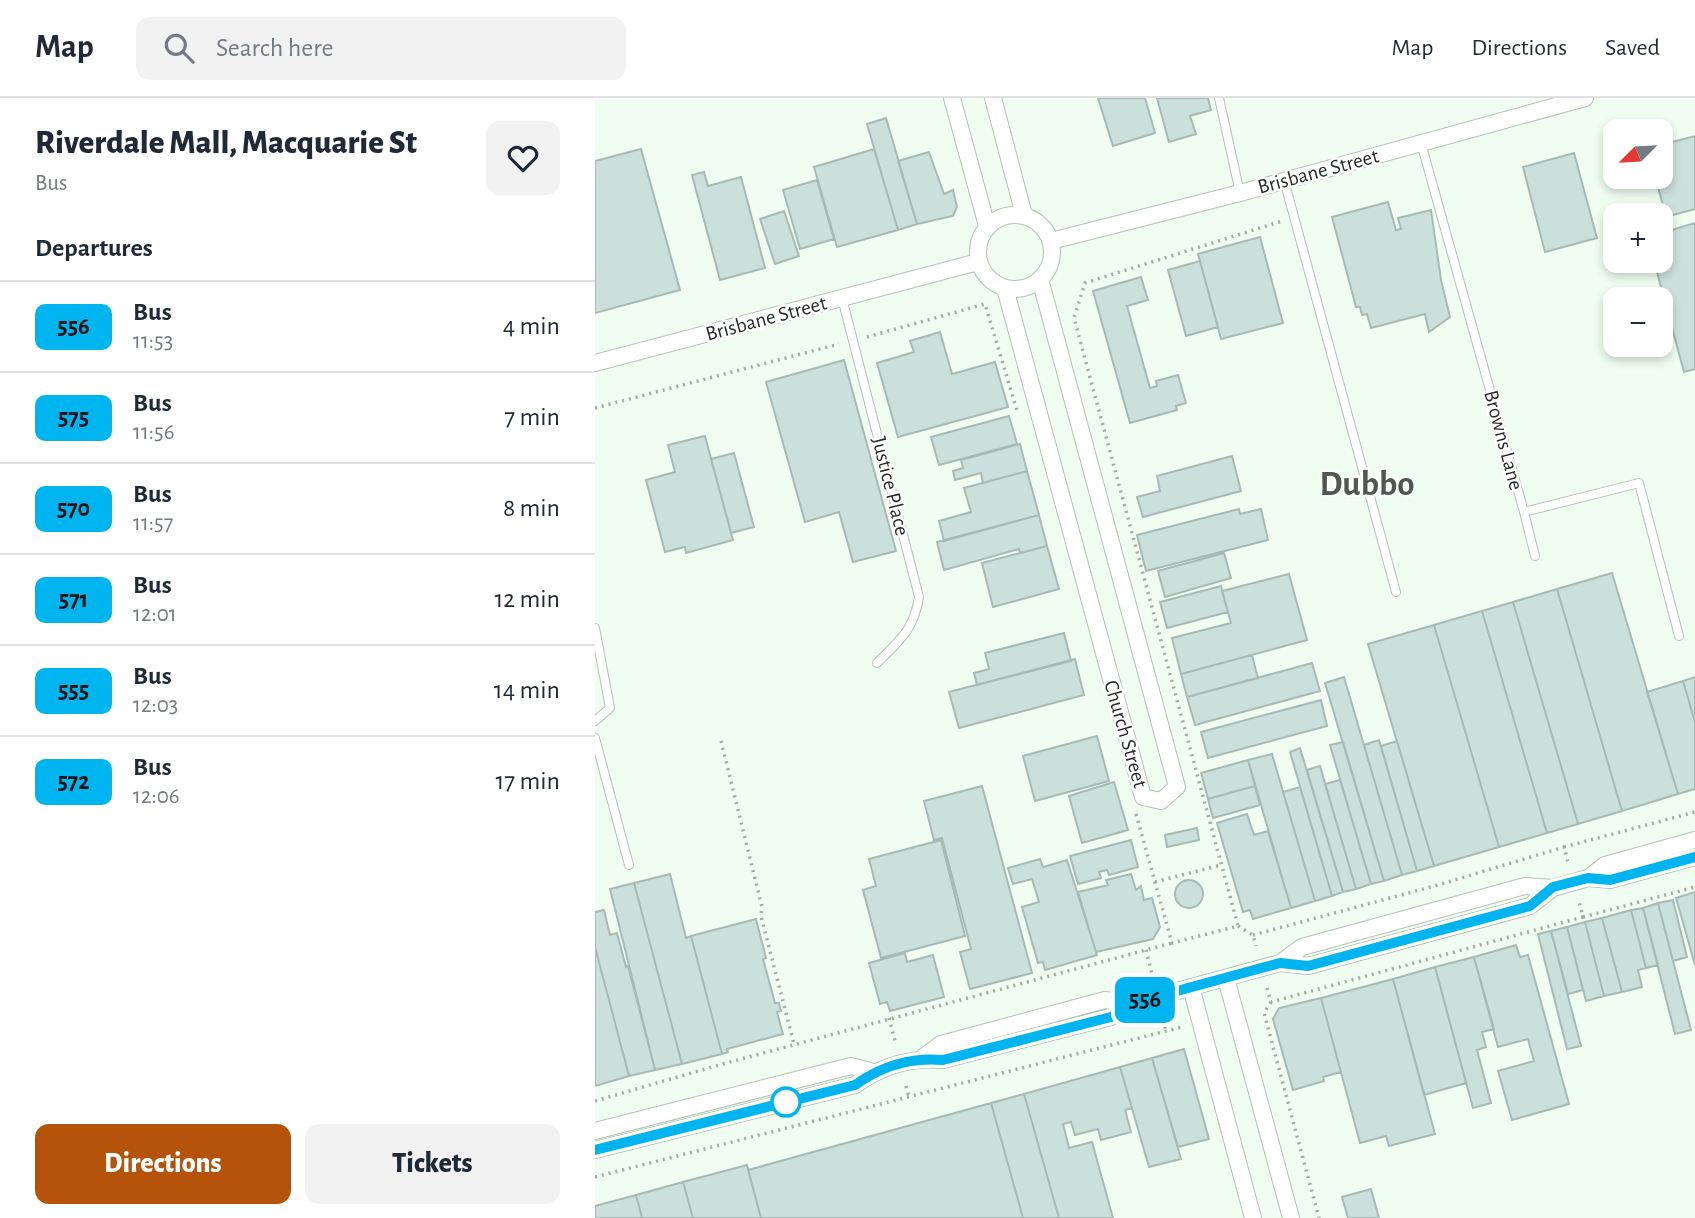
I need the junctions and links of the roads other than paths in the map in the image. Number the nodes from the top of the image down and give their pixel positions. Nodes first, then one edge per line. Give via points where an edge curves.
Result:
1 (953, 98) edge
2 (993, 98) edge
3 (1219, 98) edge
4 (1585, 98) edge
5 (1421, 143) junction
6 (1284, 180) junction
7 (1240, 192) junction
8 (1024, 215) junction
9 (987, 226) junction
10 (1051, 242) junction
11 (978, 262) junction
12 (1040, 279) junction
13 (1005, 288) junction
14 (842, 298) junction
15 (595, 363) edge
16 (1524, 512) junction
17 (1535, 556) dead end
18 (1396, 592) dead end
19 (595, 628) edge
20 (1679, 636) dead end
21 (877, 663) dead end
22 (595, 721) edge
23 (595, 738) edge
24 (1695, 840) edge
25 (1695, 857) edge
26 (629, 865) dead end
27 (1588, 878) junction
28 (1226, 978) junction
29 (1191, 987) junction
30 (873, 1072) junction
31 (595, 1131) edge
32 (595, 1150) edge
33 (1253, 1218) edge
34 (1291, 1218) edge

1 - 9 street
2 - 8 street
3 - 7 lane
4 - 5 street, Brisbane Street
5 - 6 street, Brisbane Street
5 - 16 lane, Browns Lane
6 - 7 street, Brisbane Street
6 - 18 lane
7 - 10 street, Brisbane Street
8 - 9 street via 1004,215
8 - 10 street via 1036,221
9 - 11 street via 977,249
10 - 12 street via 1051,262
11 - 13 street via 993,283
11 - 14 street, Brisbane Street
12 - 13 street via 1030,286
12 - 13 street, Church Street via 1177,787 1161,801 1143,797
14 - 15 street, Brisbane Street
14 - 21 lane, Justice Place via 919,597 916,618
16 - 17 lane
16 - 20 lane, Browns Lane via 1639,484
19 - 22 lane via 610,708
23 - 26 lane
24 - 27 street via 1605,865
25 - 27 street via 1610,880
27 - 28 street via 1553,887 1525,886 1315,943 1280,963
28 - 29 street
28 - 34 street
29 - 30 street via 1133,1003 1105,1000 940,1044 922,1058
29 - 33 street
30 - 31 street via 851,1066
30 - 32 street via 855,1085

